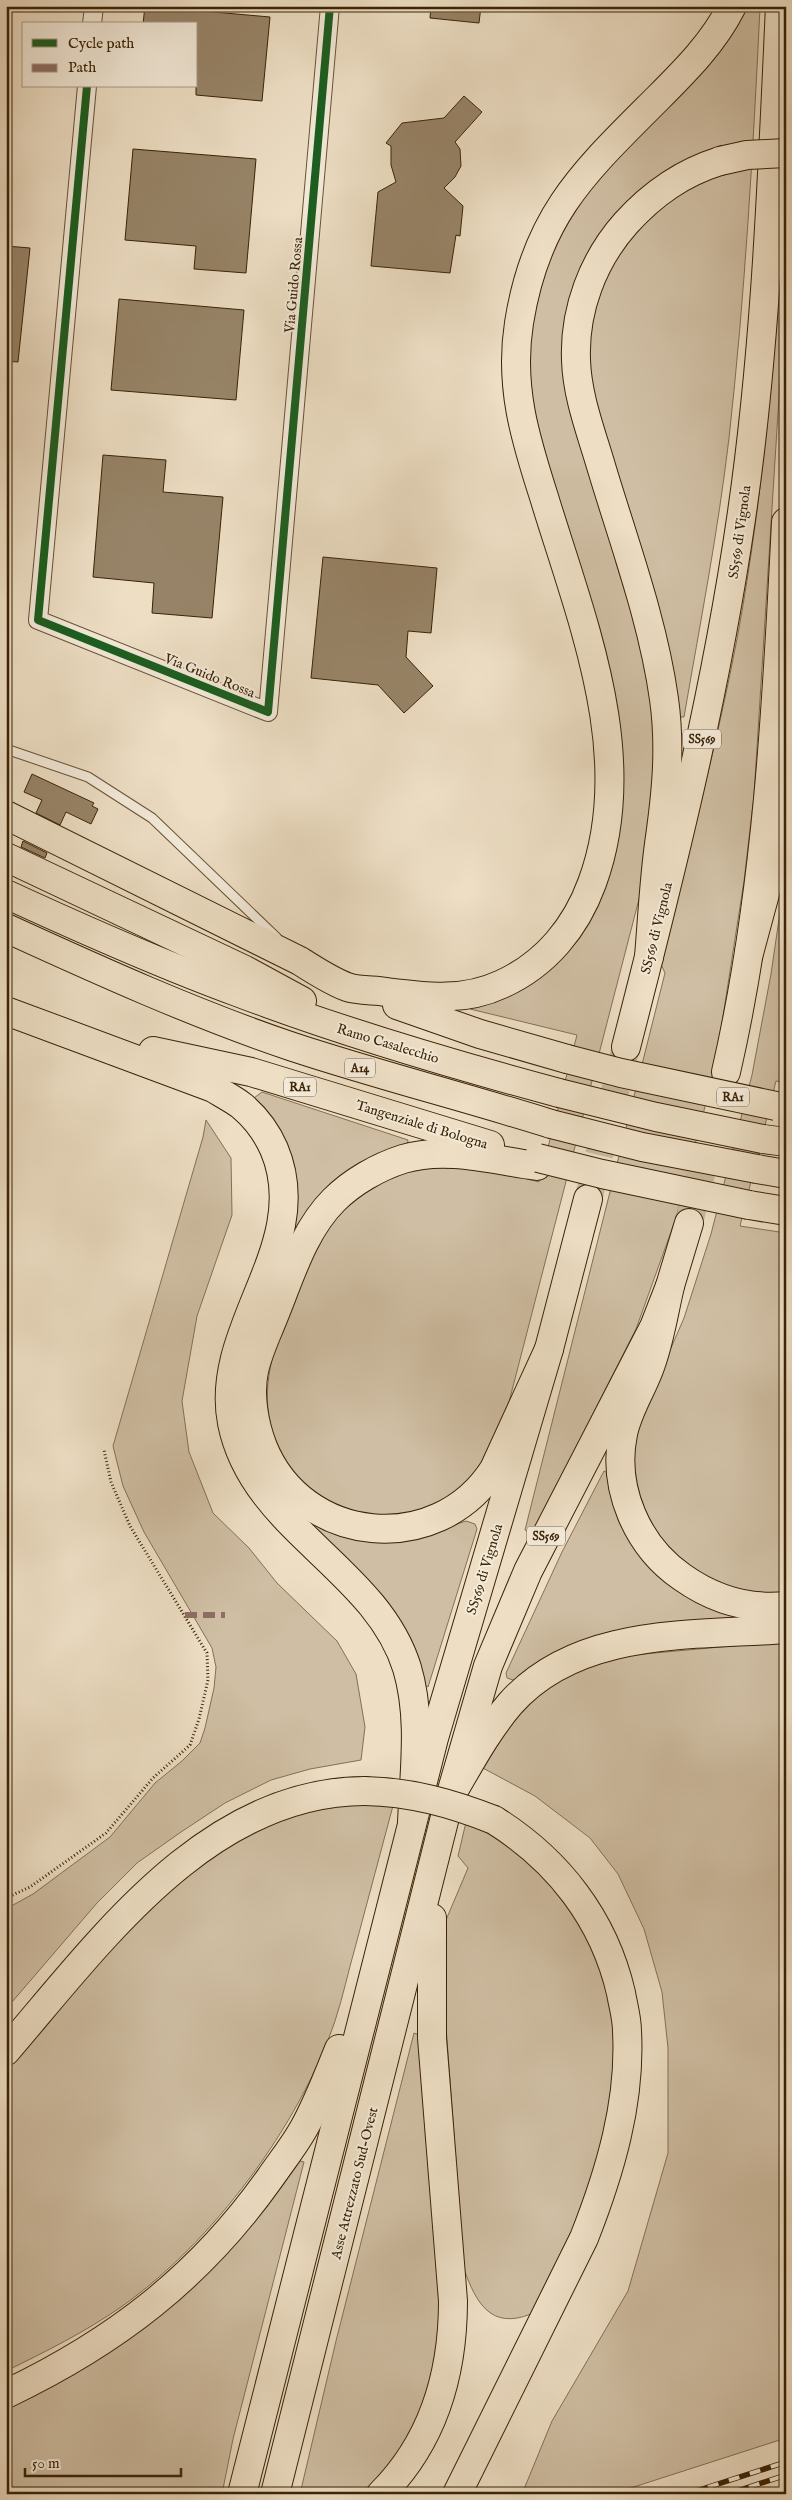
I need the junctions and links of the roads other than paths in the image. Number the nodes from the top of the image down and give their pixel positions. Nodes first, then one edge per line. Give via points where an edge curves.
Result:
1 (94, 6) edge
2 (330, 6) edge
3 (732, 6) edge
4 (780, 6) edge
5 (92, 22) edge
6 (87, 88) edge
7 (786, 152) edge
8 (786, 522) edge
9 (6, 749) edge
10 (6, 815) edge
11 (786, 816) edge
12 (6, 856) edge
13 (6, 894) edge
14 (6, 928) edge
15 (749, 953) junction
16 (649, 957) junction
17 (300, 961) junction
18 (347, 987) junction
19 (6, 1012) edge
20 (59, 1032) junction
21 (374, 1039) junction
22 (626, 1047) tunnel mouth
23 (726, 1072) tunnel mouth
24 (782, 1102) edge
25 (774, 1140) edge
26 (537, 1162) junction
27 (786, 1174) edge
28 (588, 1199) tunnel mouth
29 (786, 1211) edge
30 (689, 1223) tunnel mouth
31 (670, 1286) junction
32 (549, 1349) junction
33 (786, 1606) edge
34 (786, 1629) edge
35 (450, 1797) junction
36 (412, 1823) junction
37 (432, 1871) junction
38 (381, 1940) junction
39 (6, 2051) edge
40 (6, 2394) edge
41 (242, 2494) edge
42 (275, 2494) edge
43 (381, 2494) edge
44 (458, 2494) edge

1 - 5 street
2 - 6 street, Via Guido Rossa via 268,712 38,620
3 - 18 highway via 720,29 698,57 599,157 564,200 533,262 519,322 515,352 517,397 530,451 587,639 604,709 608,742 609,778 603,847 584,903 571,925 542,958 515,978 495,987 454,997 432,998
4 - 16 highway, SS569 di Vignola / SS569 via 764,324 742,518 710,701
7 - 16 highway, bridge via 720,160 668,184 620,230 597,265 580,309 576,336 578,385 648,624 664,701 668,775
8 - 15 highway via 767,803
9 - 17 lane via 88,777 152,818
10 - 17 highway
11 - 15 highway
12 - 21 highway via 245,970
13 - 21 highway, Ramo Casalecchio / A14 via 163,964
14 - 27 highway, A14, bridge via 131,984 284,1043 407,1083 642,1146
15 - 23 highway
16 - 22 highway, SS569 di Vignola / SS569
17 - 18 highway
18 - 24 highway, bridge via 480,1034 567,1059 690,1089
19 - 20 highway, RA1
20 - 26 highway, Tangenziale di Bologna / RA1 via 251,1072
20 - 36 highway via 213,1088 253,1116 272,1144 285,1194 283,1216 271,1262 234,1360 229,1401 232,1422 243,1460 262,1491 363,1595 396,1641 407,1668 415,1714
21 - 25 highway, Ramo Casalecchio / A14, bridge via 559,1093
26 - 29 highway, Tangenziale di Bologna / RA1, bridge
26 - 32 highway via 441,1153 422,1155 386,1166 334,1200 308,1238 262,1347 254,1371 252,1392 257,1427 272,1464 284,1480 297,1494 328,1516 364,1528 419,1525 450,1513 484,1484 494,1469
28 - 32 highway, SS569 di Vignola
30 - 31 highway, SS569
31 - 33 highway via 652,1363 623,1434 621,1467 628,1505 653,1551 694,1586 729,1602
31 - 35 highway, SS569 via 633,1370 528,1571 506,1621 473,1711
32 - 36 highway, SS569 di Vignola via 447,1691
34 - 35 highway via 646,1639 592,1651 570,1660 531,1685 511,1703 488,1733
35 - 37 highway, SS569
36 - 38 highway, SS569 di Vignola
37 - 42 highway, Asse Attrezzato Sud-Ovest
37 - 43 highway via 432,2038 453,2330 450,2361 434,2415 412,2457
38 - 40 highway via 321,2094 303,2130 248,2208 193,2270 126,2326
38 - 41 highway
39 - 44 highway, bridge via 118,1920 149,1891 208,1844 239,1825 296,1800 319,1794 365,1791 424,1797 494,1820 550,1862 568,1882 606,1943 616,1970 628,2029 627,2064 616,2139 584,2238

